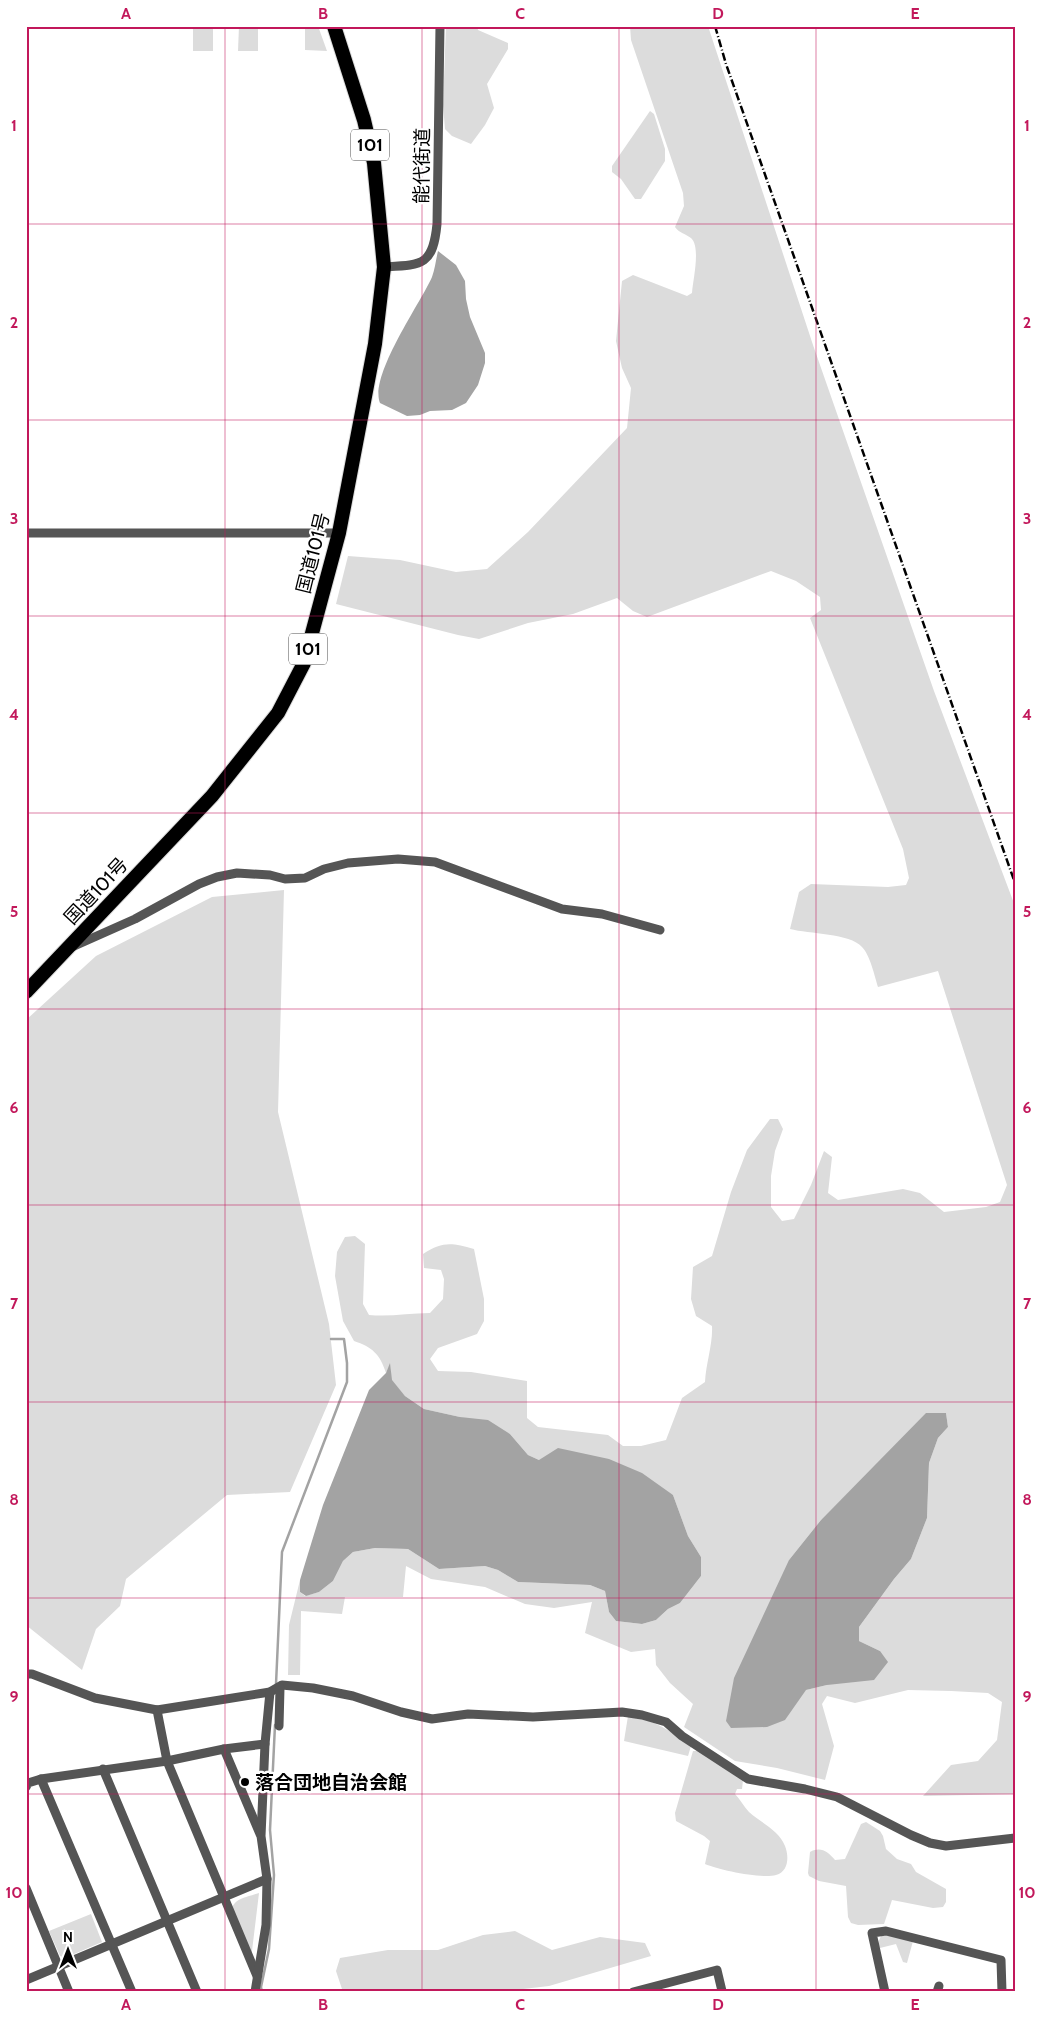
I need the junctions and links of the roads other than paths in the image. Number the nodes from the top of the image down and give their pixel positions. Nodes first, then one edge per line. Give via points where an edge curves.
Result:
1 (334, 26) edge
2 (440, 26) edge
3 (384, 267) junction
4 (26, 533) edge
5 (339, 533) junction
6 (660, 930) dead end
7 (67, 950) junction
8 (26, 992) edge
9 (28, 1672) edge
10 (280, 1688) junction
11 (270, 1692) junction
12 (157, 1710) junction
13 (279, 1726) dead end
14 (265, 1744) junction
15 (224, 1749) junction
16 (167, 1761) junction
17 (103, 1769) junction
18 (41, 1778) junction
19 (26, 1787) edge
20 (261, 1836) junction
21 (1015, 1838) edge
22 (267, 1879) junction
23 (26, 1888) edge
24 (224, 1898) junction
25 (166, 1920) junction
26 (112, 1945) junction
27 (59, 1967) junction
28 (257, 1976) junction
29 (26, 1980) edge
30 (70, 1992) edge
31 (132, 1992) edge
32 (197, 1992) edge
33 (255, 1992) edge
34 (633, 1992) edge
35 (723, 1992) edge
36 (886, 1992) edge
37 (1002, 1992) edge

1 - 3 highway, 国道101号 / 101 via 362,111 374,163
2 - 3 street, 能代街道 via 434,246 426,259 410,266
3 - 5 highway, 国道101号 / 101 via 375,344
4 - 5 street
5 - 7 highway, 国道101号 / 101 via 304,663 278,713 212,796
6 - 7 street via 602,914 562,909 435,862 398,859 348,863 305,878 237,873 217,877
7 - 8 highway, 国道101号 / 101
9 - 12 street via 95,1698
10 - 11 street
10 - 13 street
10 - 21 street via 313,1688 353,1696 432,1719 468,1714 533,1716 622,1712 642,1715 666,1722 748,1779 837,1797 930,1843 946,1846
11 - 12 street
11 - 14 street
12 - 16 street
14 - 15 street
14 - 20 street
15 - 16 street
15 - 20 street
16 - 17 street
16 - 24 street
17 - 18 street
17 - 25 street
18 - 19 street via 28,1782
18 - 26 street
20 - 22 street
22 - 24 street
22 - 28 street via 266,1926
23 - 27 street
24 - 25 street
24 - 28 street
25 - 26 street
25 - 32 street
26 - 27 street
26 - 31 street
27 - 29 street
27 - 30 street
28 - 33 street
34 - 35 street via 717,1970
36 - 37 street via 872,1933 886,1931 1001,1960

